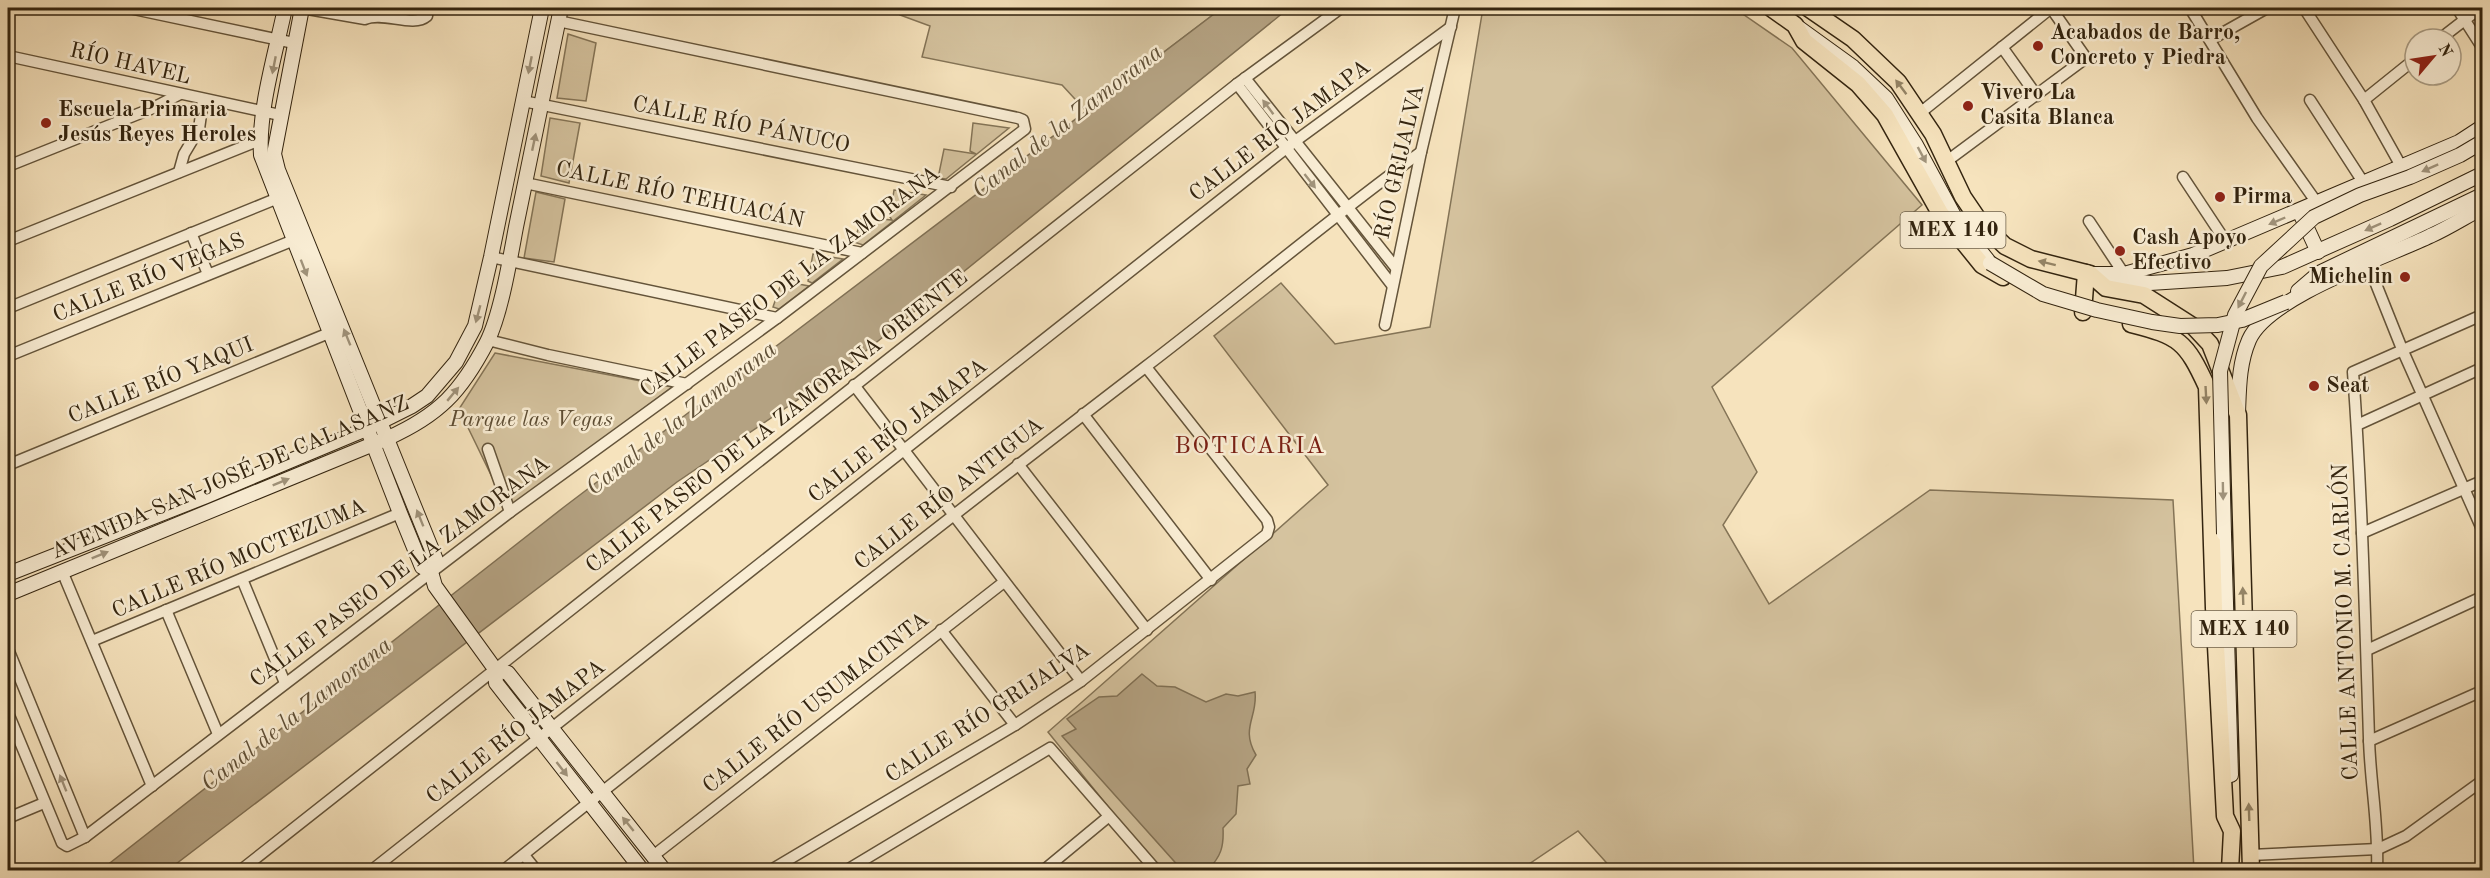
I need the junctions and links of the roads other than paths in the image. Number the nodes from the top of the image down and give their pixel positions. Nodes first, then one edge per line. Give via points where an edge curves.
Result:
1 (135, 8) edge
2 (285, 8) edge
3 (302, 8) edge
4 (428, 8) edge
5 (542, 8) edge
6 (1341, 8) edge
7 (1455, 8) edge
8 (1770, 8) edge
9 (1808, 8) edge
10 (2051, 8) edge
11 (2190, 8) edge
12 (2267, 8) edge
13 (2304, 8) edge
14 (2457, 8) edge
15 (2480, 8) edge
16 (372, 10) edge
17 (560, 14) edge
18 (2465, 19) junction
19 (1795, 25) junction
20 (1451, 27) junction
21 (2455, 27) edge
22 (279, 39) junction
23 (2210, 40) junction
24 (294, 42) junction
25 (2002, 46) junction
26 (2482, 46) edge
27 (8, 56) edge
28 (2403, 69) edge
29 (1241, 81) junction
30 (180, 94) junction
31 (2037, 96) junction
32 (203, 100) junction
33 (2310, 100) dead end
34 (2364, 100) junction
35 (523, 101) junction
36 (541, 105) junction
37 (264, 113) junction
38 (1920, 113) junction
39 (280, 115) junction
40 (2482, 127) edge
41 (260, 140) junction
42 (2482, 142) edge
43 (1290, 146) junction
44 (1421, 152) junction
45 (267, 154) junction
46 (1947, 161) junction
47 (8, 166) edge
48 (2401, 166) junction
49 (179, 172) junction
50 (2482, 174) edge
51 (2183, 177) dead end
52 (2362, 182) junction
53 (525, 183) junction
54 (951, 187) junction
55 (2482, 195) edge
56 (283, 196) junction
57 (2317, 203) junction
58 (1347, 206) junction
59 (2482, 208) edge
60 (2299, 211) junction
61 (1337, 215) junction
62 (2089, 221) dead end
63 (191, 233) junction
64 (299, 238) junction
65 (8, 242) edge
66 (2226, 242) junction
67 (2318, 252) junction
68 (862, 253) junction
69 (491, 257) junction
70 (510, 261) junction
71 (2368, 264) junction
72 (1396, 268) junction
73 (2088, 273) junction
74 (208, 274) junction
75 (2124, 274) junction
76 (1392, 285) junction
77 (2286, 302) junction
78 (8, 308) edge
79 (2083, 312) junction
80 (2482, 315) edge
81 (777, 318) junction
82 (1385, 325) dead end
83 (329, 333) junction
84 (488, 340) junction
85 (2402, 349) junction
86 (8, 356) edge
87 (1146, 367) junction
88 (2482, 368) edge
89 (687, 384) junction
90 (854, 385) junction
91 (2422, 394) junction
92 (1083, 414) junction
93 (2238, 415) junction
94 (382, 423) junction
95 (2357, 425) junction
96 (366, 429) junction
97 (388, 438) junction
98 (372, 445) junction
99 (488, 449) dead end
100 (904, 452) junction
101 (1018, 464) junction
102 (8, 465) edge
103 (2482, 481) edge
104 (2465, 488) junction
105 (510, 512) junction
106 (400, 513) junction
107 (952, 515) junction
108 (2482, 529) edge
109 (2362, 532) junction
110 (62, 571) junction
111 (431, 572) junction
112 (8, 574) edge
113 (242, 579) junction
114 (1211, 580) junction
115 (1004, 582) junction
116 (8, 594) edge
117 (2482, 597) edge
118 (166, 610) junction
119 (941, 630) junction
120 (1148, 630) junction
121 (92, 641) junction
122 (8, 649) edge
123 (2367, 650) junction
124 (495, 669) junction
125 (1081, 681) junction
126 (285, 683) junction
127 (2482, 691) edge
128 (8, 713) edge
129 (1015, 725) junction
130 (551, 728) junction
131 (11, 731) edge
132 (218, 734) junction
133 (538, 739) junction
134 (2369, 741) junction
135 (2482, 781) edge
136 (152, 786) junction
137 (602, 792) junction
138 (588, 802) junction
139 (44, 803) junction
140 (1108, 816) junction
141 (8, 818) edge
142 (2232, 831) junction
143 (85, 837) junction
144 (2378, 849) junction
145 (524, 855) junction
146 (653, 856) junction
147 (2251, 863) edge
148 (241, 870) edge
149 (372, 870) edge
150 (504, 870) edge
151 (536, 870) edge
152 (642, 870) edge
153 (664, 870) edge
154 (771, 870) edge
155 (847, 870) edge
156 (1044, 870) edge
157 (1156, 870) edge
158 (2230, 870) edge
159 (2377, 870) edge

1 - 22 street
2 - 22 street
3 - 16 street via 365,18
3 - 24 street
4 - 16 street via 419,21
5 -> 35 street, AVENIDA SAN JOSÉ DE CALASANZ
6 - 29 street, CALLE PASEO DE LA ZAMORANA ORIENTE
7 - 20 street, RÍO GRIJALVA
8 - 19 main road, MEX 140
38 -> 9 main road, MEX 140 via 1871,54
10 - 25 street
10 - 31 street via 2086,58
11 - 23 street
12 - 23 street
13 - 34 street
14 - 18 street
15 - 18 street
17 - 36 street, AVENIDA SAN JOSÉ DE CALASANZ
17 - 54 street, CALLE PASEO DE LA ZAMORANA via 1018,118 1025,124 1021,133
18 - 21 street
18 - 26 street
19 -> 77 street, MEX 140, bridge via 1853,67 1886,98 1958,223 1989,263 2043,294 2097,310 2180,326 2242,320
19 - 79 main road, MEX 140 via 1804,41 1858,84 1885,115 1940,213 1982,265 2052,303
20 - 43 street, CALLE RÍO JAMAPA
20 - 44 street, RÍO GRIJALVA
22 - 24 street
22 -> 37 street
23 - 57 street via 2257,118
24 - 39 street
25 - 31 street
25 - 38 street
27 - 30 street, RÍO HAVEL
28 - 34 street
29 - 43 street
29 - 90 street, CALLE PASEO DE LA ZAMORANA ORIENTE
30 - 32 street, RÍO HAVEL
30 - 47 street
31 - 46 street
32 - 37 street, RÍO HAVEL
32 - 49 street via 199,129 184,154
33 - 52 street
34 - 48 street
35 - 36 street, CALLE RÍO PÁNUCO
35 - 69 street, AVENIDA SAN JOSÉ DE CALASANZ
53 -> 36 street, AVENIDA SAN JOSÉ DE CALASANZ
36 - 54 street, CALLE RÍO PÁNUCO
37 - 39 street, RÍO HAVEL
37 - 41 street
38 - 46 main road, MEX 140
39 - 45 street
40 - 48 street via 2459,142
41 - 45 street
41 - 49 street
42 -> 142 street, MEX 140, bridge via 2314,217 2261,266 2235,315 2220,371
43 - 58 street
43 -> 61 street
43 - 100 street, CALLE RÍO JAMAPA
44 - 58 street, CALLE RÍO ANTIGUA
44 - 72 street, RÍO GRIJALVA
45 - 56 street
73 -> 46 main road, MEX 140 via 2031,259 2006,246 1980,222
48 - 52 street
49 - 65 street
50 -> 67 street
51 - 66 street
52 - 57 street
53 - 68 street, CALLE RÍO TEHUACÁN
53 - 70 street, AVENIDA SAN JOSÉ DE CALASANZ
54 - 68 street, CALLE PASEO DE LA ZAMORANA
55 - 77 street via 2319,273
56 - 63 street
56 - 64 street
57 - 60 street
58 - 61 street, CALLE RÍO ANTIGUA
58 - 72 street
59 - 71 street via 2432,236
60 -> 66 street
60 - 67 street
61 - 76 street
61 - 87 street, CALLE RÍO ANTIGUA
62 - 75 street
63 - 74 street
63 - 78 street
64 - 74 street, CALLE RÍO VEGAS
64 -> 83 street
94 -> 64 street
66 - 75 street via 2147,270
67 - 73 street via 2282,267 2227,278 2150,284
68 - 81 street, CALLE PASEO DE LA ZAMORANA
69 - 70 street
69 -> 94 street, AVENIDA SAN JOSÉ DE CALASANZ via 475,326 456,362 427,396
70 - 81 street
70 - 84 street, AVENIDA SAN JOSÉ DE CALASANZ
71 - 77 street
71 - 85 street
72 - 76 street, RÍO GRIJALVA
73 - 75 street
73 - 79 main road
73 - 93 main road, MEX 140 via 2106,288 2144,295 2194,327 2210,344
74 - 86 street, CALLE RÍO VEGAS
76 - 82 street, RÍO GRIJALVA
77 - 93 street via 2264,319 2249,339 2240,371
79 -> 142 main road, MEX 140 via 2164,332 2182,343 2193,357 2206,387 2225,816
80 - 85 street
81 - 89 street, CALLE PASEO DE LA ZAMORANA
83 - 96 street
83 - 102 street, CALLE RÍO YAQUI
84 - 89 street
97 -> 84 street, AVENIDA SAN JOSÉ DE CALASANZ via 425,420 446,403
85 - 91 street
85 - 95 street, CALLE ANTONIO M. CARLÓN via 2353,372
87 - 92 street, CALLE RÍO ANTIGUA
87 - 114 street, CALLE RÍO GRIJALVA via 1267,520 1267,534
88 - 91 street
89 - 105 street, CALLE PASEO DE LA ZAMORANA
90 - 100 street
90 - 124 street, CALLE PASEO DE LA ZAMORANA ORIENTE
91 - 95 street
91 - 104 street
92 - 101 street, CALLE RÍO ANTIGUA
92 - 114 street
147 -> 93 main road, MEX 140
94 - 96 street, AVENIDA SAN JOSÉ DE CALASANZ
94 - 97 street
95 - 109 street, CALLE ANTONIO M. CARLÓN
96 - 98 street
96 - 112 street, AVENIDA SAN JOSÉ DE CALASANZ
97 - 98 street, AVENIDA SAN JOSÉ DE CALASANZ
111 -> 97 street via 436,560
98 - 106 street
110 -> 98 street, AVENIDA SAN JOSÉ DE CALASANZ
99 - 105 street
100 - 107 street
100 - 130 street, CALLE RÍO JAMAPA
101 - 107 street, CALLE RÍO ANTIGUA
101 - 120 street
103 - 104 street
104 - 108 street
104 - 109 street
105 - 111 street, CALLE PASEO DE LA ZAMORANA
106 - 111 street via 422,567
106 - 113 street, CALLE RÍO MOCTEZUMA
107 - 115 street
107 - 137 street, CALLE RÍO ANTIGUA
109 - 123 street, CALLE ANTONIO M. CARLÓN
110 - 116 street, AVENIDA SAN JOSÉ DE CALASANZ
110 - 121 street
111 - 124 street via 442,599
111 - 126 street, CALLE PASEO DE LA ZAMORANA
113 - 118 street, CALLE RÍO MOCTEZUMA
113 - 126 street
114 - 120 street, CALLE RÍO GRIJALVA
115 - 119 street, CALLE RÍO USUMACINTA
115 - 125 street
117 - 123 street
118 - 121 street, CALLE RÍO MOCTEZUMA
118 - 132 street
119 - 129 street
119 - 146 street, CALLE RÍO USUMACINTA
120 - 125 street, CALLE RÍO GRIJALVA
121 - 136 street
143 -> 122 street
123 - 134 street, CALLE ANTONIO M. CARLÓN
124 - 130 street via 508,673
124 - 133 street via 496,683
124 - 148 street, CALLE PASEO DE LA ZAMORANA ORIENTE
125 - 129 street, CALLE RÍO GRIJALVA
126 - 132 street, CALLE PASEO DE LA ZAMORANA
127 - 134 street
128 - 131 street
129 - 154 street, CALLE RÍO GRIJALVA
130 - 133 street, CALLE RÍO JAMAPA
130 - 137 street
131 - 139 street
132 - 136 street, CALLE PASEO DE LA ZAMORANA
133 -> 138 street
133 - 149 street, CALLE RÍO JAMAPA
134 - 144 street, CALLE ANTONIO M. CARLÓN
135 - 144 street via 2406,836
136 - 143 street, CALLE PASEO DE LA ZAMORANA
137 - 138 street, CALLE RÍO ANTIGUA
146 -> 137 street
138 - 145 street, CALLE RÍO ANTIGUA
138 - 152 street
139 - 141 street
139 - 143 street via 64,846
140 - 155 street via 1050,748
140 - 156 street
140 - 157 street
142 - 158 main road, MEX 140
144 - 147 street
144 - 159 street, CALLE ANTONIO M. CARLÓN
145 - 150 street, CALLE RÍO ANTIGUA
145 - 151 street
146 - 153 street

